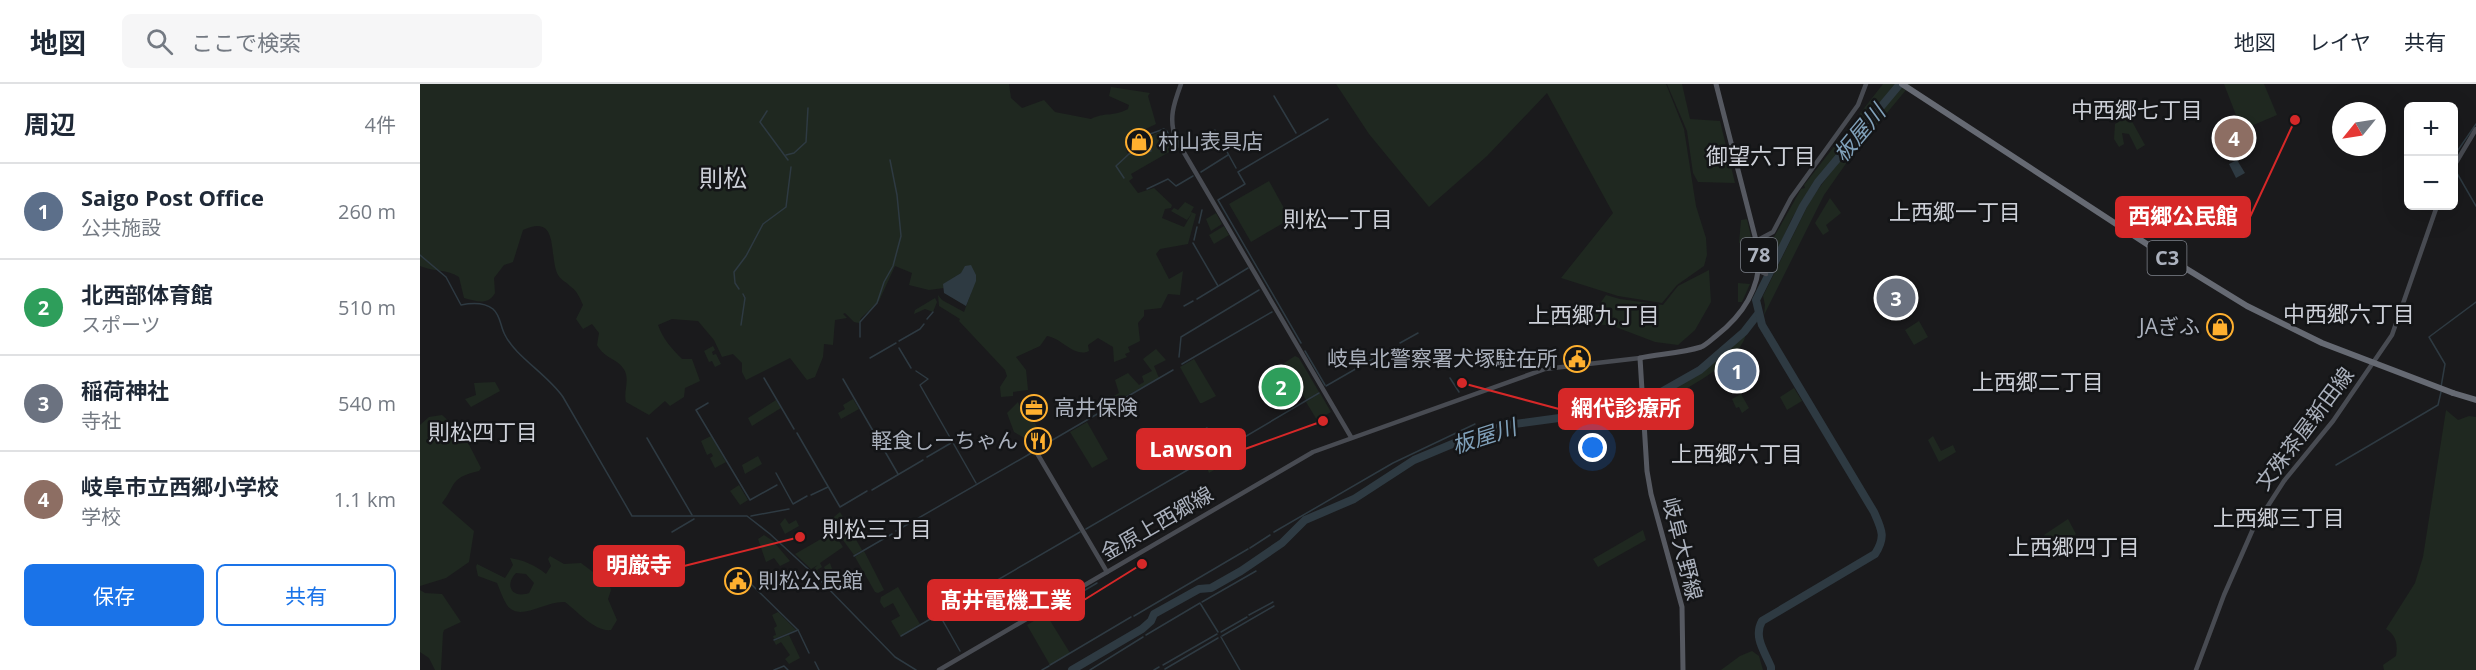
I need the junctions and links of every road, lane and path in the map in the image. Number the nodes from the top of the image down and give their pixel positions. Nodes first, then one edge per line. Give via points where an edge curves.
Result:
1 (1181, 84) edge
2 (1716, 84) edge
3 (1866, 84) edge
4 (1902, 84) edge
5 (2476, 129) edge
6 (2458, 159) edge
7 (2436, 210) edge
8 (1756, 241) junction
9 (1759, 272) junction
10 (1766, 274) dead end
11 (1640, 358) junction
12 (2476, 400) edge
13 (1350, 437) junction
14 (1036, 450) dead end
15 (1107, 572) junction
16 (939, 670) edge
17 (1683, 670) edge
18 (2196, 670) edge

1 - 13 main road via 1171,124 1176,139
2 - 8 main road, 78
3 - 8 main road via 1858,105 1791,198 1773,232
4 - 12 highway, C3, bridge via 2247,306 2322,343
5 - 6 main road
7 - 18 main road, 文殊茶屋新田線 via 2392,335 2333,421 2284,481 2253,530
8 - 9 main road, 78
9 - 10 main road
9 - 11 main road, 78 via 1739,315 1703,346
11 - 13 main road, 金原上西郷線 via 1545,369
11 - 17 main road, 岐阜大野線 via 1647,471 1682,608
13 - 15 main road, 金原上西郷線 via 1305,457
14 - 15 main road
15 - 16 main road, 金原上西郷線

